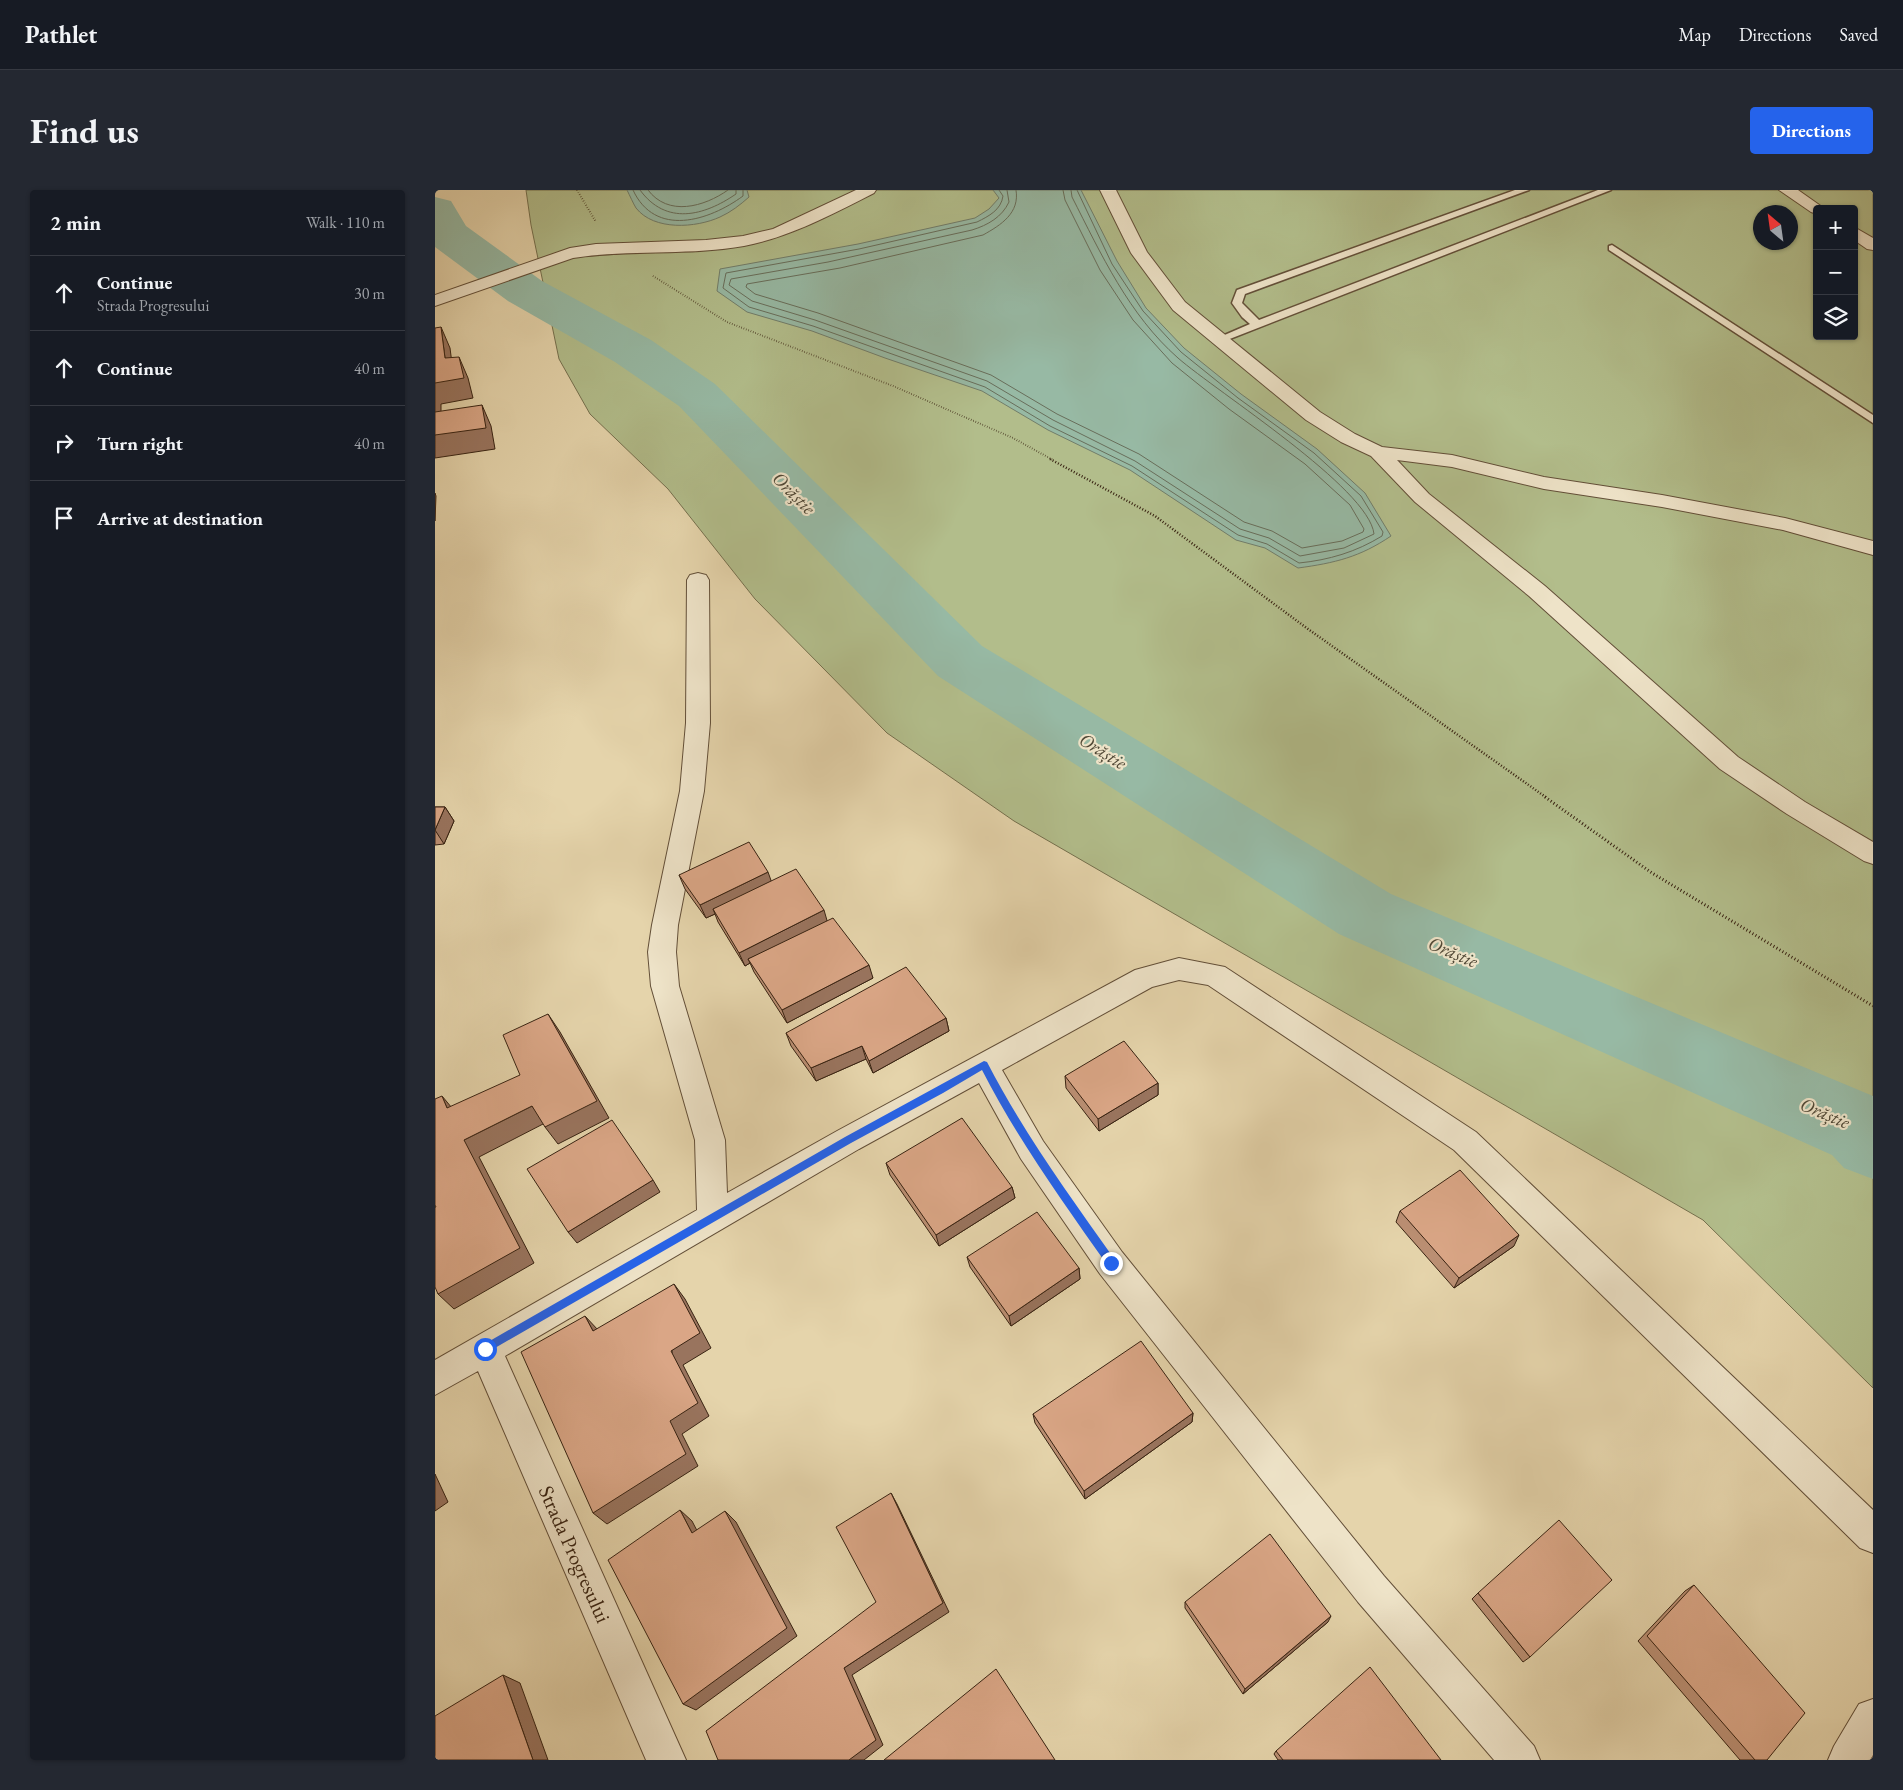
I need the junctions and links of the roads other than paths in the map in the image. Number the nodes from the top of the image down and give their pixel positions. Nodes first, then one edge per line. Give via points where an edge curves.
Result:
1 (868, 190) edge
2 (1107, 190) edge
3 (1524, 190) edge
4 (1606, 190) edge
5 (1787, 190) edge
6 (1813, 206) edge
7 (1858, 235) edge
8 (1873, 245) edge
9 (1612, 248) dead end
10 (435, 301) edge
11 (1257, 324) junction
12 (1218, 340) junction
13 (1873, 420) edge
14 (1378, 452) junction
15 (1873, 548) edge
16 (698, 580) dead end
17 (1873, 854) edge
18 (984, 1065) junction
19 (713, 1217) junction
20 (485, 1349) junction
21 (435, 1378) edge
22 (1873, 1535) edge
23 (1873, 1718) edge
24 (666, 1760) edge
25 (1520, 1760) edge
26 (1848, 1760) edge

1 - 10 street via 779,232 743,241 706,245 570,253
2 - 12 street via 1139,253 1179,306
3 - 11 lane via 1241,292 1237,303
4 - 11 lane
5 - 6 street
7 - 8 street
9 - 13 lane
11 - 12 lane
12 - 14 street via 1313,416
14 - 15 street via 1452,461 1544,483 1785,524
14 - 17 street via 1422,498 1537,592 1729,763
16 - 19 street via 697,723 692,791 662,952 671,1012 709,1140
18 - 19 street
18 - 22 street via 1145,978 1179,969 1215,975 1465,1141
18 - 25 street via 1032,1150 1111,1263 1371,1589
19 - 20 street
20 - 21 street
20 - 24 street, Strada Progresului
23 - 26 street

